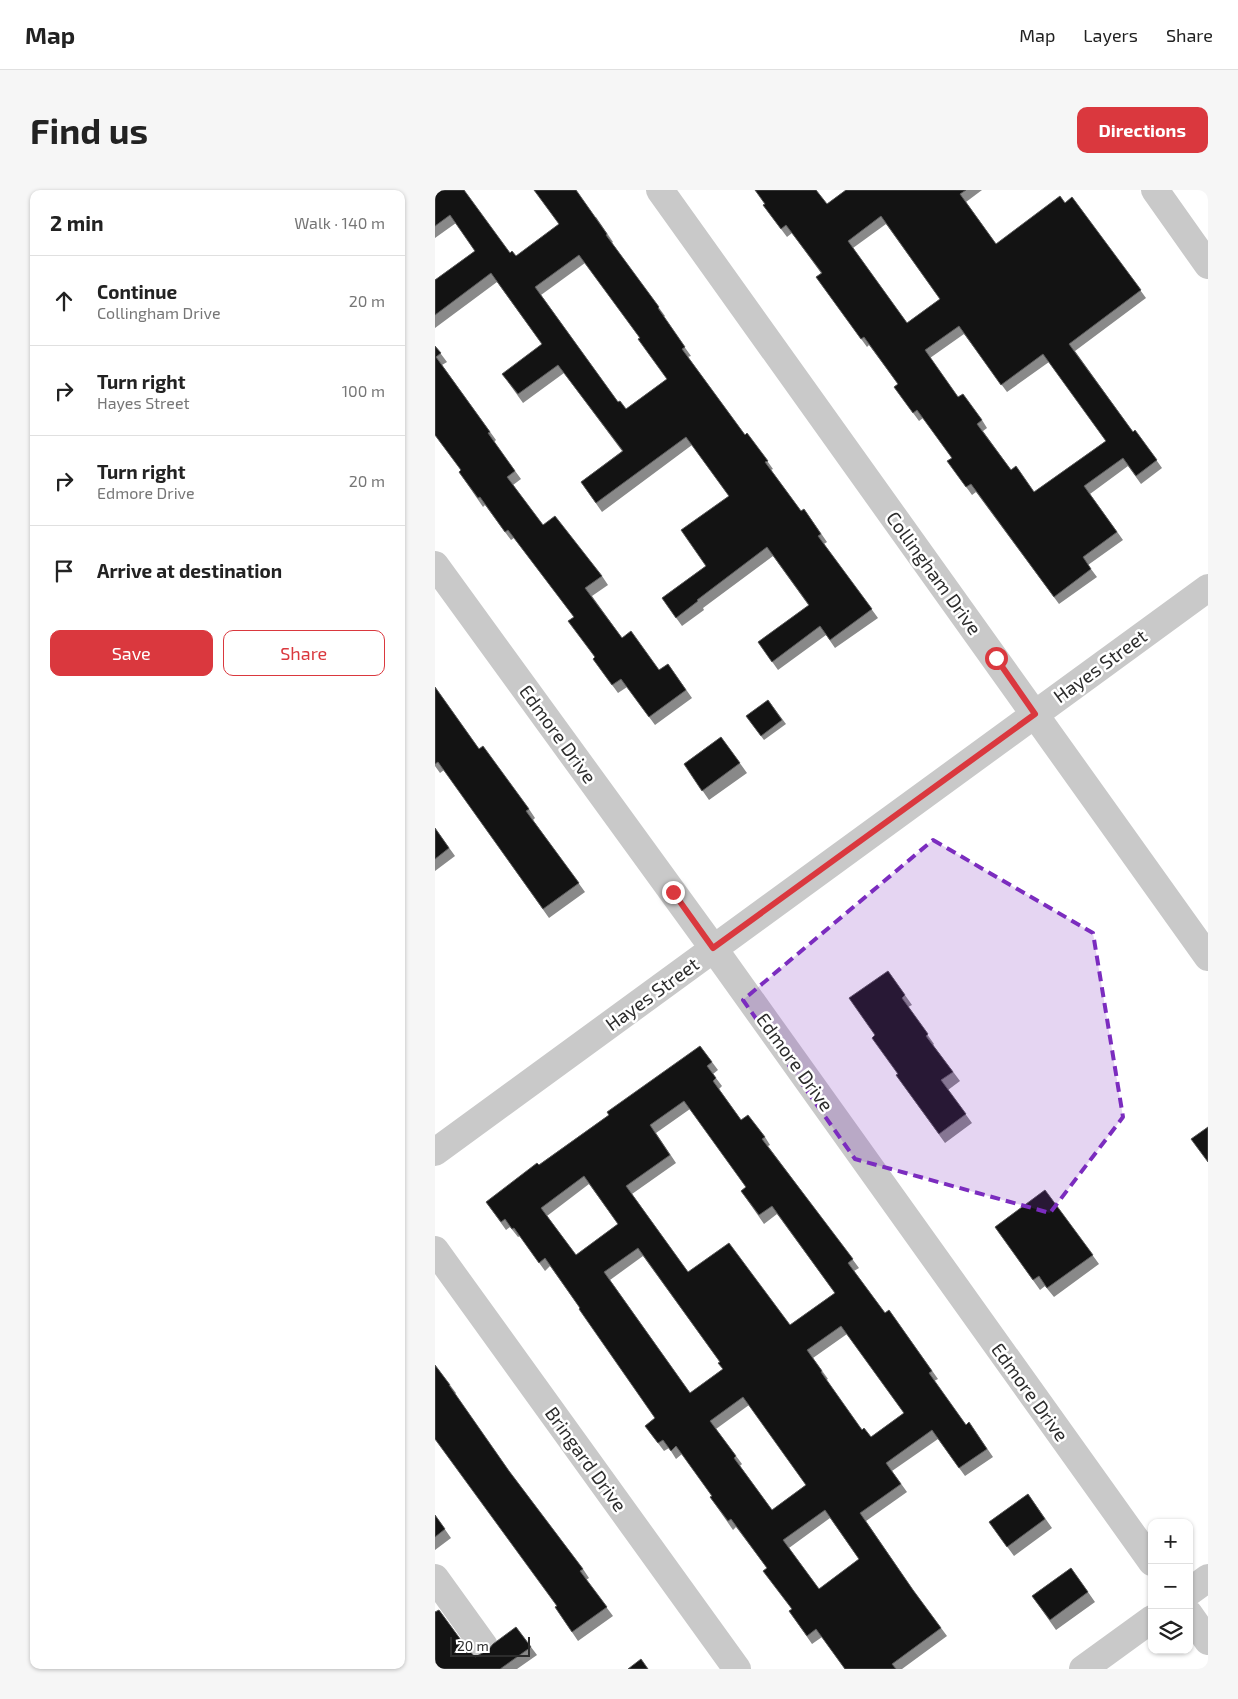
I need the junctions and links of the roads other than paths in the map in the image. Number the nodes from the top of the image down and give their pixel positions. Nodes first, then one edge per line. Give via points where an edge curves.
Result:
1 (660, 190) edge
2 (1155, 190) edge
3 (1208, 265) edge
4 (435, 564) edge
5 (1208, 588) edge
6 (1035, 714) junction
7 (713, 948) junction
8 (1208, 957) edge
9 (435, 1152) edge
10 (435, 1250) edge
11 (1148, 1556) edge
12 (435, 1578) edge
13 (1208, 1578) edge
14 (1193, 1589) edge
15 (1193, 1620) edge
16 (1148, 1622) edge
17 (1208, 1641) edge
18 (484, 1646) dead end
19 (737, 1669) edge
20 (1083, 1669) edge

1 - 6 street, Collingham Drive
2 - 3 street
4 - 7 street, Edmore Drive
5 - 6 street, Hayes Street
6 - 7 street, Hayes Street
6 - 8 street, Collingham Drive
7 - 9 street, Hayes Street
7 - 11 street, Edmore Drive
10 - 19 street, Bringard Drive
12 - 18 street
13 - 14 street
15 - 17 street
16 - 20 street

